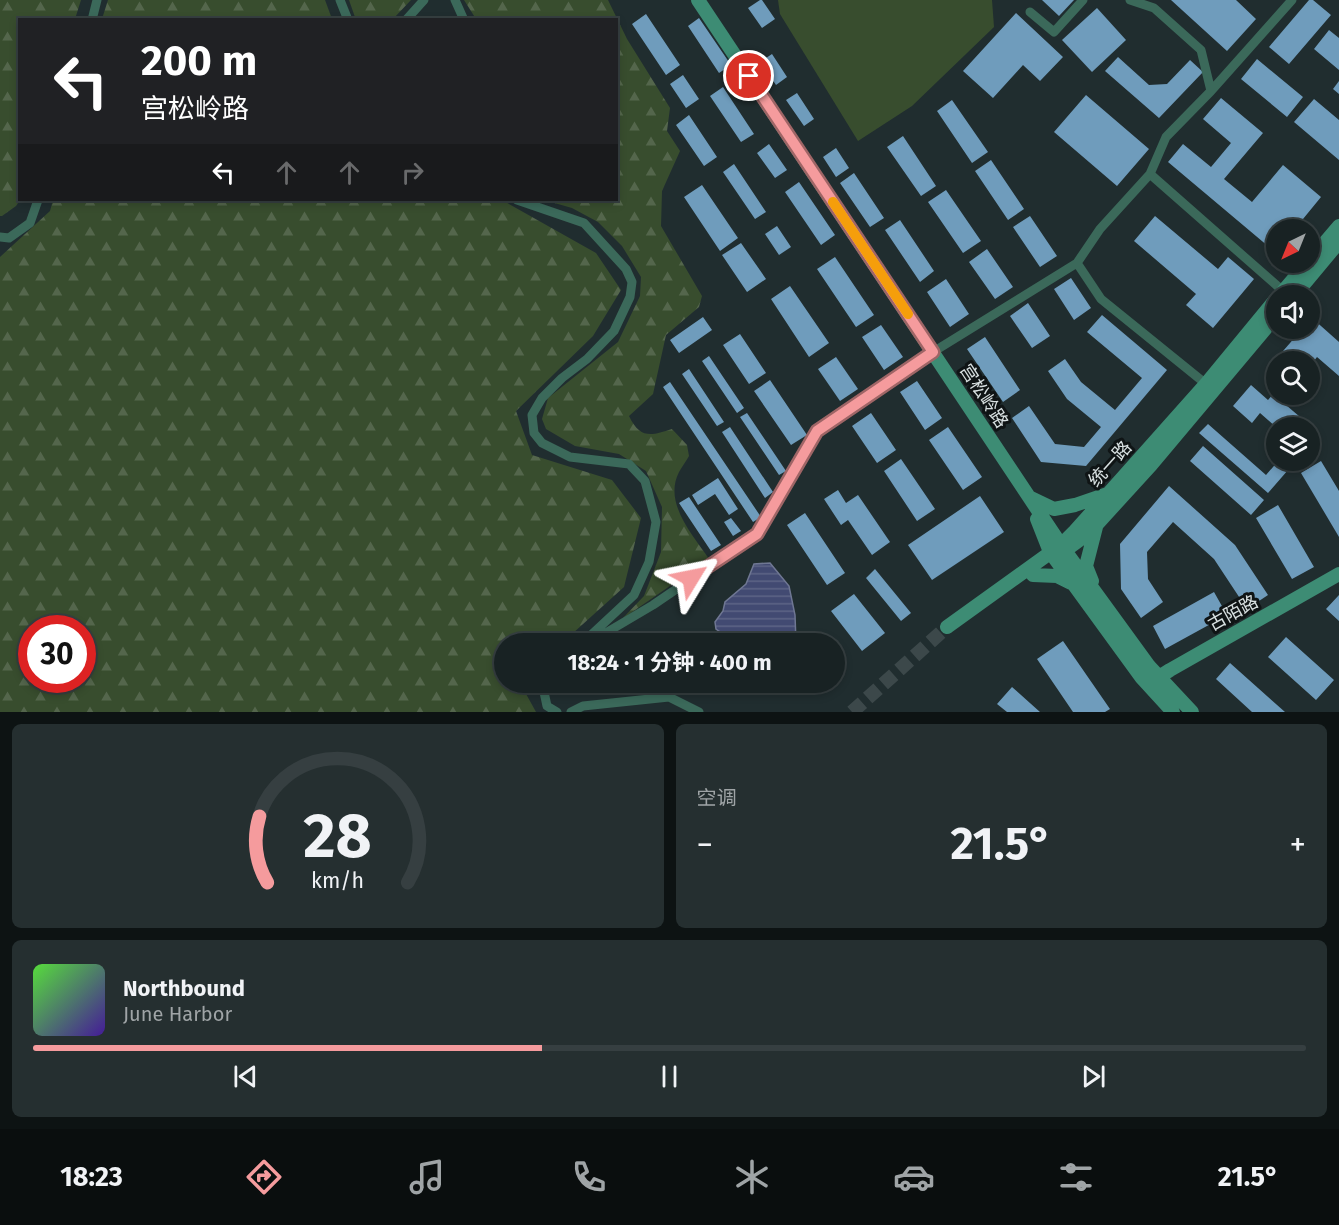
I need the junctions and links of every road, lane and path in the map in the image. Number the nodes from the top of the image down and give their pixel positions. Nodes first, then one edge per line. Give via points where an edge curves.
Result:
1 (97, 0) edge
2 (340, 0) edge
3 (424, 0) edge
4 (455, 0) edge
5 (698, 0) edge
6 (1083, 0) edge
7 (1130, 0) edge
8 (1292, 0) edge
9 (1030, 12) dead end
10 (92, 18) edge
11 (347, 18) edge
12 (408, 18) edge
13 (463, 18) edge
14 (1211, 91) junction
15 (1150, 174) junction
16 (38, 201) edge
17 (521, 201) edge
18 (1339, 225) edge
19 (0, 237) edge
20 (1339, 242) edge
21 (1320, 248) edge
22 (1077, 263) junction
23 (1300, 273) edge
24 (1272, 285) edge
25 (1291, 285) edge
26 (1294, 285) edge
27 (1266, 315) edge
28 (1266, 328) edge
29 (933, 352) junction
30 (1206, 384) junction
31 (1109, 493) junction
32 (1029, 497) junction
33 (1097, 524) junction
34 (1058, 552) junction
35 (1339, 574) edge
36 (1033, 575) junction
37 (1076, 586) junction
38 (1097, 594) junction
39 (593, 633) edge
40 (605, 633) edge
41 (1159, 677) junction
42 (1153, 692) junction
43 (544, 693) edge
44 (557, 712) edge
45 (571, 712) edge
46 (699, 712) edge
47 (1173, 712) edge
48 (1192, 712) edge

1 - 10 street
2 - 11 street
3 - 12 street
4 - 13 street
5 - 29 main road, 宫松岭路
6 - 9 street via 1054,32
7 - 14 street via 1154,8 1201,50
8 - 14 street
14 - 15 street via 1166,137
15 - 22 street via 1100,229
15 - 24 street
16 - 19 street via 30,223 9,238
17 - 39 street via 584,223 626,268 632,282 630,297 614,331 542,398 532,415 534,433 542,443 570,457 628,464 645,482 656,522 649,562 634,595
18 - 21 main road, 统一路
20 - 26 main road, 统一路
22 - 29 street
22 - 30 street via 1101,299
23 - 25 main road, 统一路
27 - 30 main road, 统一路
28 - 33 main road, 统一路
29 - 32 main road, 宫松岭路
29 - 40 street via 817,431 757,534
30 - 31 main road, 统一路
31 - 32 main road via 1054,508
31 - 34 main road, 统一路
32 - 34 main road, 宫松岭路
33 - 34 main road, 统一路
33 - 38 main road via 1086,566
34 - 36 main road, 统一路
34 - 36 main road, 统一路 via 952,629
34 - 37 main road
34 - 38 main road, 宫松岭路
35 - 41 main road, 古陌路
36 - 37 main road via 1057,576
37 - 42 main road
38 - 41 main road, 宫松岭路
41 - 42 main road
41 - 48 main road, 宫松岭路
42 - 47 main road
43 - 44 street via 547,706
45 - 46 street via 583,706 669,697

